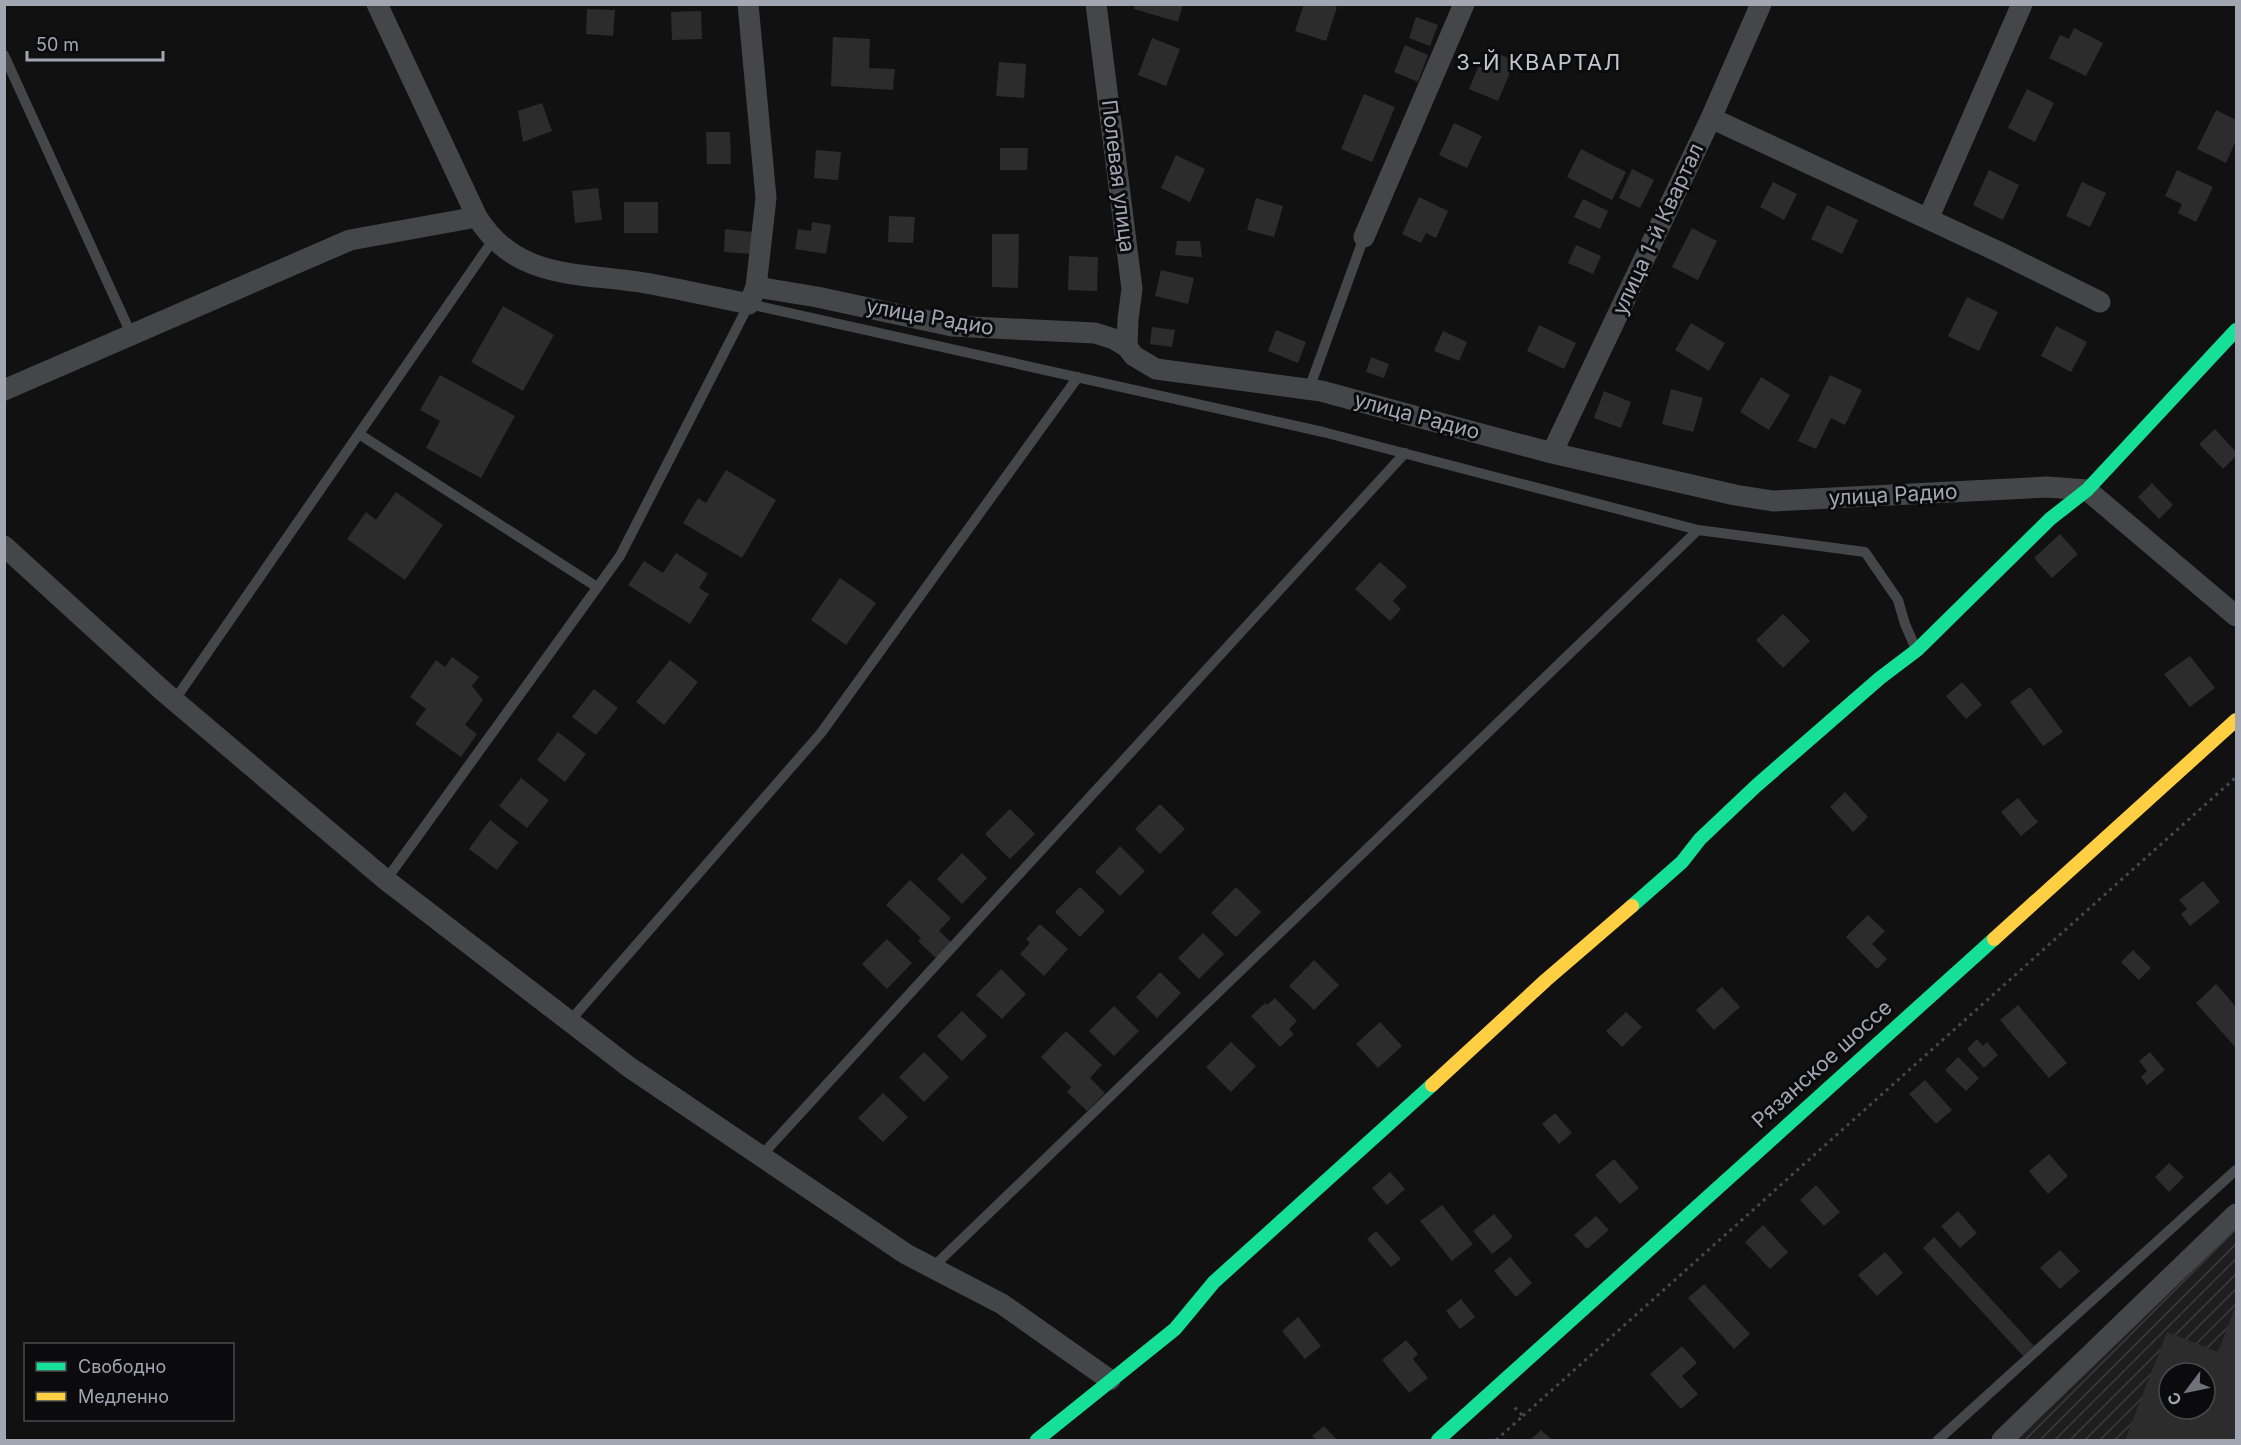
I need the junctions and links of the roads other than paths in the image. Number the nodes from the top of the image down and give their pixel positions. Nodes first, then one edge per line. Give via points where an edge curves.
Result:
1 (376, 4) edge
2 (748, 4) edge
3 (1096, 4) edge
4 (1464, 4) edge
5 (1761, 4) edge
6 (2022, 4) edge
7 (4, 55) edge
8 (1711, 118) junction
9 (477, 217) junction
10 (1928, 219) junction
11 (1364, 237) joint
12 (493, 240) junction
13 (753, 295) junction
14 (2100, 302) dead end
15 (2236, 330) edge
16 (132, 336) junction
17 (1127, 347) junction
18 (1078, 377) junction
19 (1309, 389) junction
20 (4, 390) edge
21 (359, 434) junction
22 (1405, 453) junction
23 (1552, 453) junction
24 (2086, 490) junction
25 (1698, 530) junction
26 (4, 546) edge
27 (597, 588) junction
28 (2236, 616) edge
29 (1917, 650) junction
30 (174, 701) junction
31 (2236, 720) edge
32 (386, 880) junction
33 (569, 1022) junction
34 (761, 1156) junction
35 (2236, 1170) edge
36 (2236, 1214) edge
37 (932, 1268) junction
38 (1110, 1380) junction
39 (1037, 1440) edge
40 (1437, 1440) edge
41 (1938, 1440) edge
42 (2002, 1440) edge

1 - 9 street
2 - 13 street via 766,198
3 - 17 street, Полевая улица via 1132,289
4 - 11 street
5 - 8 street, улица 1-й Квартал
6 - 10 street
7 - 16 lane
8 - 10 street
8 - 23 street, улица 1-й Квартал
9 - 12 street
9 - 16 street via 350,240
10 - 14 street
11 - 19 lane
12 - 13 street, улица Радио via 510,254 550,271
12 - 21 lane
13 - 17 street, улица Радио via 817,297 952,326 1095,333
13 - 18 lane
13 - 27 lane via 620,556
15 - 24 street
16 - 20 street
17 - 19 street, улица Радио via 1156,369
18 - 22 lane
18 - 33 lane via 822,733
19 - 23 street, улица Радио
21 - 27 lane
21 - 30 lane
22 - 25 lane
22 - 34 lane
23 - 24 street, улица Радио via 1773,501 2047,487
24 - 28 street
24 - 29 street via 2050,519
25 - 29 lane via 1865,552 1898,600
25 - 37 lane
26 - 30 street
27 - 32 lane
29 - 38 street via 1756,786 1700,839 1682,862 1546,980 1214,1282 1175,1329
30 - 32 street
31 - 40 street, Рязанское шоссе
32 - 33 street
33 - 34 street
34 - 37 street
35 - 41 lane
36 - 42 street
37 - 38 street via 1002,1304
38 - 39 street

